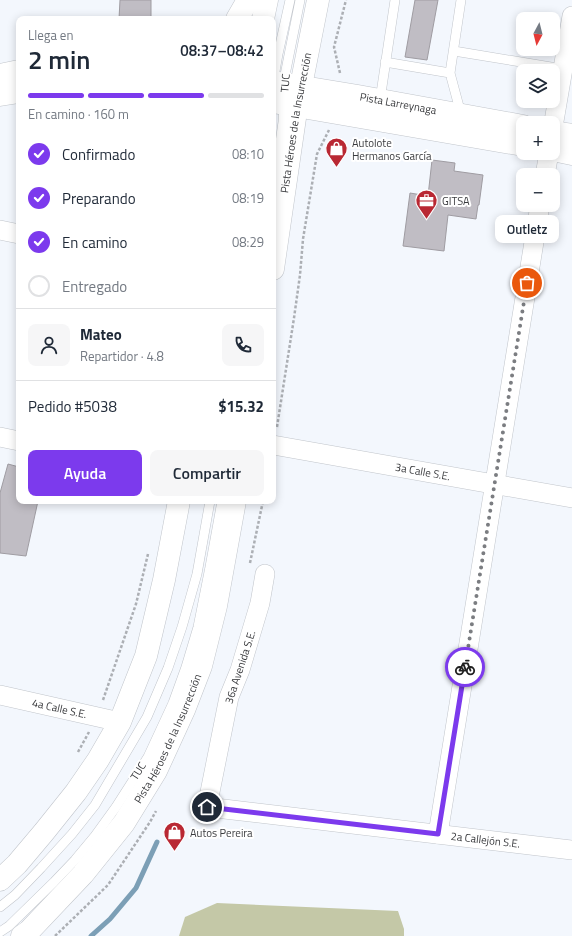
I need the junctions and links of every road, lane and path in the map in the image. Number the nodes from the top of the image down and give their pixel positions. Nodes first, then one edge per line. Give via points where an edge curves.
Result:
1 (248, 0) edge
2 (267, 0) edge
3 (290, 0) edge
4 (300, 0) edge
5 (318, 0) edge
6 (346, 0) edge
7 (395, 0) edge
8 (461, 0) edge
9 (239, 16) edge
10 (264, 16) edge
11 (572, 16) edge
12 (454, 51) junction
13 (386, 62) junction
14 (563, 69) junction
15 (16, 72) edge
16 (450, 73) junction
17 (0, 76) edge
18 (16, 92) edge
19 (283, 92) edge
20 (0, 95) edge
21 (380, 100) junction
22 (337, 102) junction
23 (461, 115) junction
24 (555, 116) edge
25 (516, 125) edge
26 (560, 133) edge
27 (572, 135) edge
28 (516, 143) edge
29 (560, 151) edge
30 (572, 154) edge
31 (276, 170) edge
32 (539, 212) edge
33 (276, 216) edge
34 (0, 230) edge
35 (16, 233) edge
36 (276, 427) edge
37 (0, 437) edge
38 (16, 440) edge
39 (276, 446) edge
40 (494, 485) junction
41 (572, 498) edge
42 (178, 504) edge
43 (209, 504) edge
44 (221, 504) edge
45 (234, 504) edge
46 (149, 548) dead end
47 (265, 574) dead end
48 (0, 695) edge
49 (96, 717) junction
50 (120, 722) junction
51 (77, 754) dead end
52 (207, 807) joint
53 (438, 834) junction
54 (572, 850) edge
55 (0, 880) edge
56 (0, 907) edge
57 (0, 932) edge
58 (22, 936) edge

1 - 9 main road
2 - 10 main road
3 - 19 lane, TUC via 278,54
4 - 19 lane, TUC
5 - 19 main road, Pista Héroes de la Insurrección
6 - 22 path via 334,47 341,81
7 - 13 lane
8 - 12 lane
11 - 14 street
12 - 14 lane
12 - 16 lane
13 - 16 lane
13 - 21 lane
14 - 24 street
15 - 17 main road
16 - 23 lane
18 - 20 main road
19 - 22 main road, Pista Larreynaga
19 - 31 lane, TUC via 283,122
19 - 33 main road, Pista Héroes de la Insurrección
21 - 22 main road, Pista Larreynaga
21 - 23 main road, Pista Larreynaga
22 - 28 main road, Pista Larreynaga
22 - 36 path via 333,122 317,154
23 - 25 main road, Pista Larreynaga
26 - 27 main road
29 - 30 main road
32 - 40 street
34 - 35 street
37 - 38 street
39 - 40 street, 3a Calle S.E.
40 - 41 street, 3a Calle S.E.
40 - 53 street
42 - 50 main road via 146,656
43 - 56 lane, TUC via 197,574 182,627 147,717 95,805 41,868
44 - 57 lane, TUC via 196,634 173,703 148,756 116,807 75,860
45 - 58 main road, Pista Héroes de la Insurrección via 216,606 201,666 156,771 124,823 82,874
46 - 49 path via 136,604
47 - 52 street, 36a Avenida S.E. via 260,603 229,697
48 - 49 street, 4a Calle S.E.
49 - 50 street, 4a Calle S.E.
49 - 51 path
50 - 55 main road via 76,792 17,864
52 - 53 street, 2a Callejón S.E.
53 - 54 street, 2a Callejón S.E.

